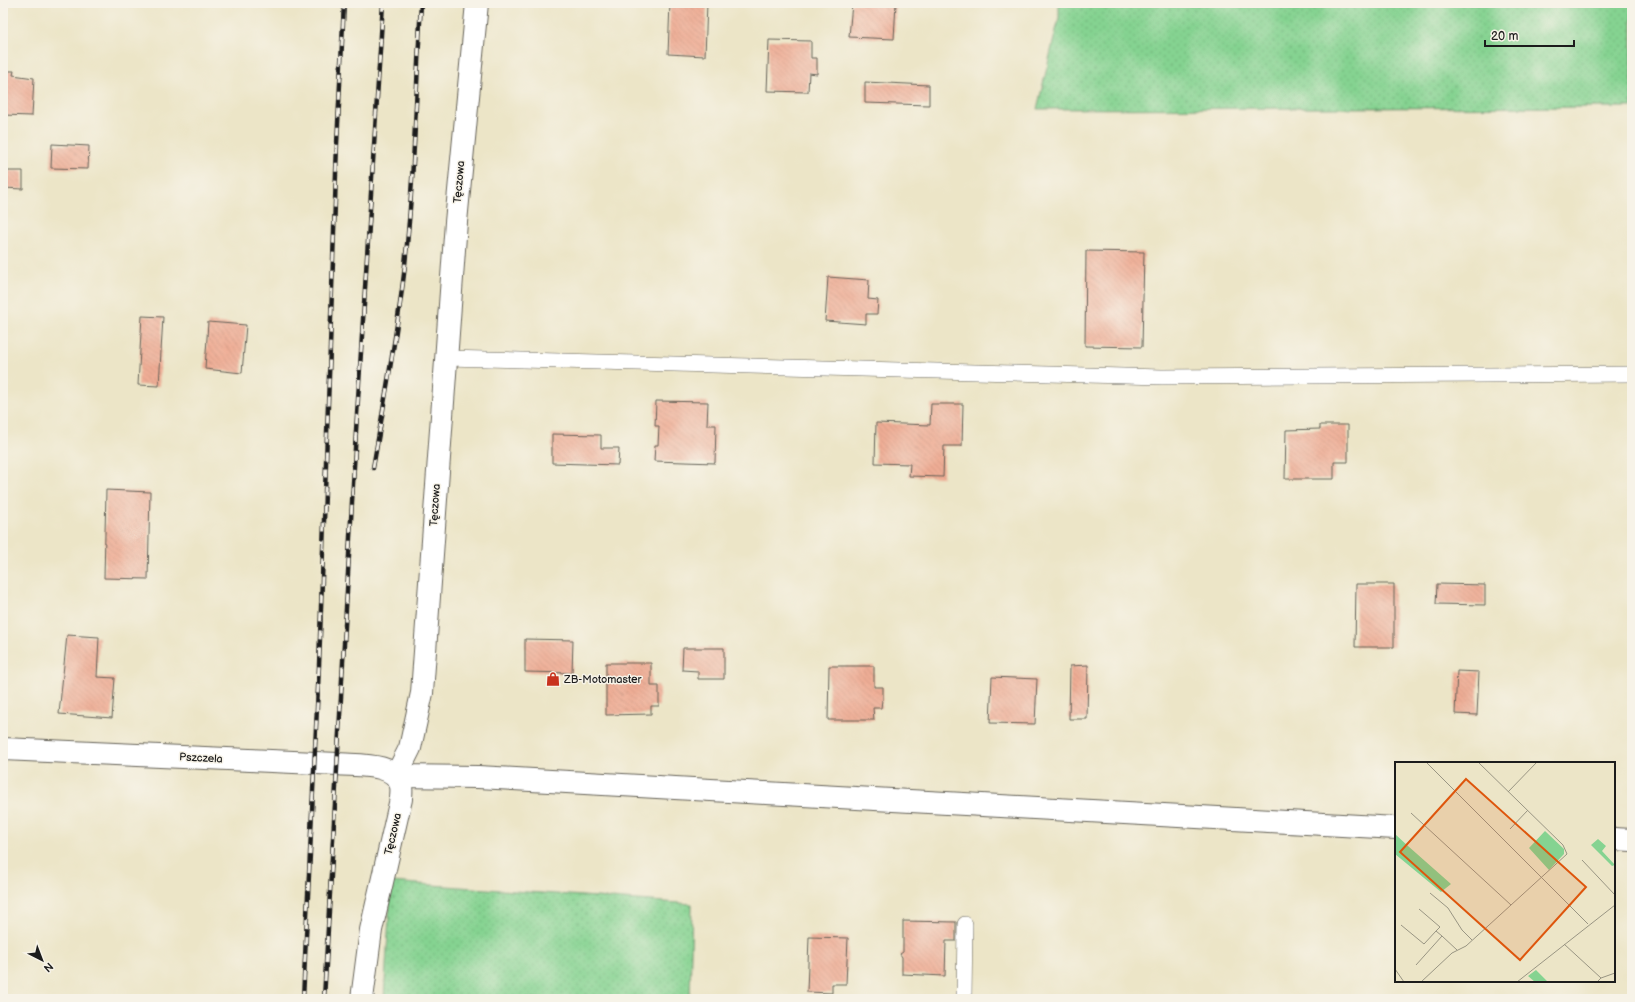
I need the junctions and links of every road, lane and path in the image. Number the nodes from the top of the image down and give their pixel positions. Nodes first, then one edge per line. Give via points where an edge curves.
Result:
1 (477, 3) edge
2 (446, 358) junction
3 (1632, 374) edge
4 (3, 750) edge
5 (396, 776) junction
6 (1395, 828) edge
7 (1615, 839) edge
8 (1632, 840) edge
9 (965, 924) dead end
10 (362, 999) edge
11 (964, 999) edge

1 - 2 street, Tęczowa
2 - 3 lane via 1162,377
2 - 5 street, Tęczowa via 422,693 410,748
4 - 5 street, Pszczela via 376,767 386,769
5 - 6 street via 478,777
5 - 10 street, Tęczowa via 401,786 401,799 371,930
7 - 8 street
9 - 11 lane

